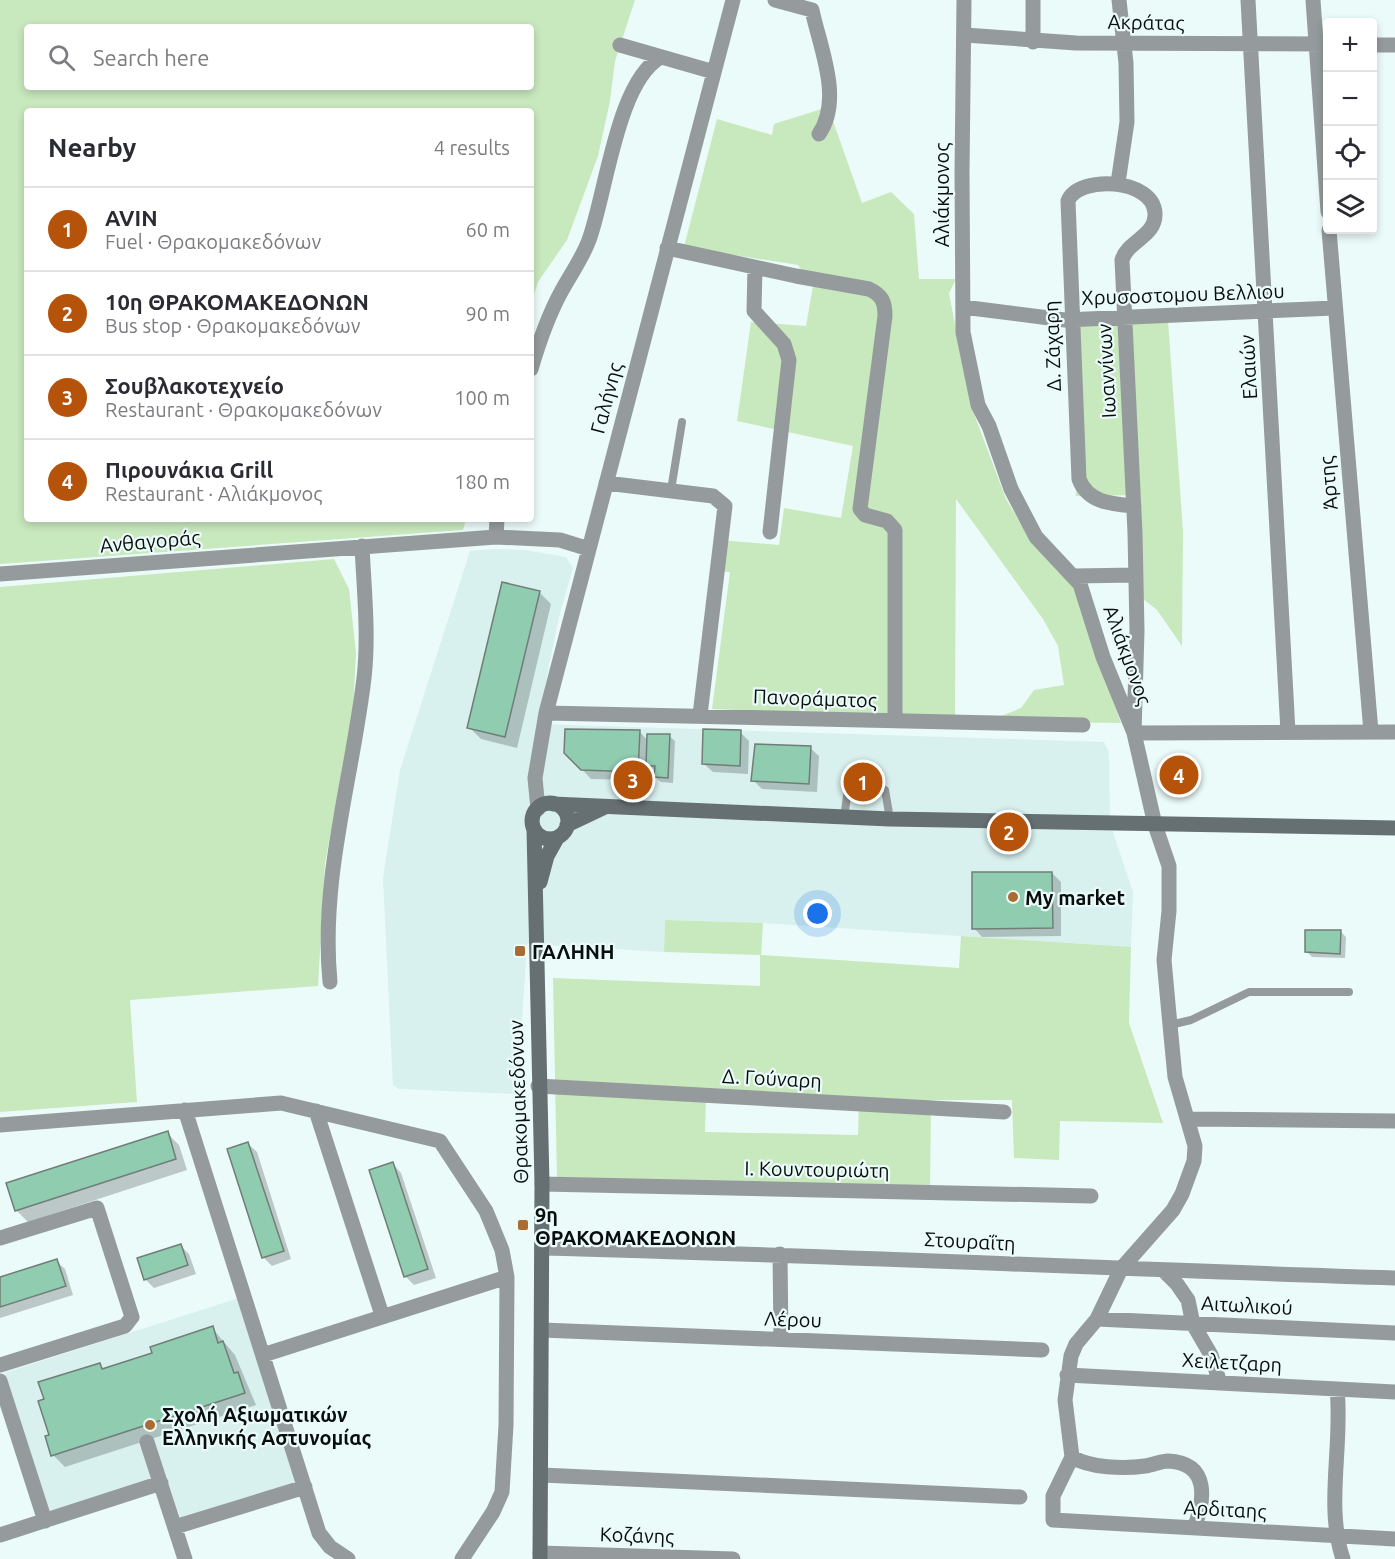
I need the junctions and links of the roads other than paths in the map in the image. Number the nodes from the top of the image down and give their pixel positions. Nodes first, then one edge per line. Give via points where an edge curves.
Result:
1 (733, 0) edge
2 (775, 0) edge
3 (964, 0) edge
4 (1033, 0) edge
5 (1119, 0) edge
6 (1248, 0) edge
7 (1313, 0) edge
8 (965, 35) junction
9 (1033, 42) junction
10 (1124, 42) junction
11 (1321, 44) edge
12 (620, 45) dead end
13 (1251, 45) junction
14 (1377, 45) edge
15 (1395, 45) edge
16 (661, 57) junction
17 (714, 72) junction
18 (819, 134) dead end
19 (1327, 180) edge
20 (1118, 183) junction
21 (1329, 234) edge
22 (667, 248) junction
23 (755, 268) junction
24 (963, 307) junction
25 (1334, 308) junction
26 (1266, 312) junction
27 (1124, 319) junction
28 (1072, 320) junction
29 (534, 361) edge
30 (682, 422) dead end
31 (606, 483) junction
32 (670, 490) junction
33 (1134, 506) junction
34 (497, 522) edge
35 (770, 532) dead end
36 (496, 537) junction
37 (362, 546) junction
38 (589, 549) junction
39 (0, 574) edge
40 (1136, 575) junction
41 (1075, 576) junction
42 (546, 713) junction
43 (700, 715) junction
44 (895, 721) junction
45 (1083, 725) dead end
46 (1288, 732) junction
47 (1371, 732) junction
48 (1395, 732) edge
49 (1134, 733) junction
50 (553, 804) junction
51 (607, 806) junction
52 (538, 809) junction
53 (843, 818) junction
54 (890, 819) junction
55 (567, 825) junction
56 (1155, 825) junction
57 (1395, 828) edge
58 (534, 829) junction
59 (557, 838) junction
60 (536, 897) junction
61 (330, 982) dead end
62 (1349, 992) dead end
63 (1170, 1025) junction
64 (538, 1086) junction
65 (185, 1110) junction
66 (316, 1111) junction
67 (1004, 1112) dead end
68 (1187, 1119) junction
69 (1395, 1121) edge
70 (0, 1125) edge
71 (542, 1184) junction
72 (1091, 1196) dead end
73 (0, 1238) edge
74 (542, 1248) junction
75 (780, 1254) junction
76 (1121, 1269) junction
77 (1162, 1270) junction
78 (507, 1277) junction
79 (1395, 1278) edge
80 (382, 1315) junction
81 (1097, 1319) junction
82 (1193, 1324) junction
83 (542, 1329) junction
84 (1395, 1333) edge
85 (781, 1339) junction
86 (1042, 1350) dead end
87 (263, 1355) junction
88 (0, 1365) edge
89 (1067, 1375) junction
90 (0, 1381) edge
91 (1220, 1383) junction
92 (1337, 1389) junction
93 (1395, 1392) edge
94 (6, 1418) edge
95 (147, 1442) dead end
96 (1072, 1457) junction
97 (542, 1475) junction
98 (160, 1483) junction
99 (305, 1487) junction
100 (1020, 1497) dead end
101 (45, 1521) junction
102 (175, 1527) junction
103 (1194, 1528) junction
104 (0, 1535) edge
105 (1335, 1536) junction
106 (1395, 1539) edge
107 (540, 1556) edge
108 (185, 1559) edge
109 (348, 1559) edge
110 (462, 1559) edge
111 (733, 1559) edge
112 (1343, 1559) edge

1 - 17 street, Γαλήνης
2 - 18 street via 812,10 831,95 829,120
3 - 8 street, Αλιάκμονος
4 - 9 street
5 - 10 street
6 - 13 street, Ελαιών
7 - 11 street
8 - 9 street, Ακράτας
8 - 24 street, Αλιάκμονος
9 - 10 street, Ακράτας
10 - 13 street, Ακράτας
10 - 20 street via 1126,122
11 - 13 street, Ακράτας
11 - 19 street
12 - 16 street
13 - 26 street, Ελαιών
14 - 15 street
16 - 17 street
16 - 29 street via 648,66 635,88 614,145 589,239 554,305
17 - 22 street, Γαλήνης
20 - 27 street, Ιωαννίνων via 1140,192 1151,201 1155,211 1154,225 1147,235 1124,252
20 - 28 street, Δ. Ζάχαρη via 1077,189 1068,201
21 - 25 street, Άρτης
22 - 23 street
22 - 31 street, Γαλήνης
23 - 35 street via 754,311 784,344 789,360
23 - 44 street via 869,289 883,300 885,316 860,509 865,515 887,521 895,530
24 - 28 street, Χρυσοστομου Βελλιου
24 - 41 street, Αλιάκμονος via 963,333 978,405 1011,489 1036,537
25 - 26 street, Χρυσοστομου Βελλιου
25 - 47 street, Άρτης
26 - 27 street, Χρυσοστομου Βελλιου
26 - 46 street, Ελαιών
27 - 28 street, Χρυσοστομου Βελλιου
27 - 33 street, Ιωαννίνων
28 - 33 street, Δ. Ζάχαρη via 1079,479 1082,487 1103,503
30 - 32 lane
31 - 32 street
31 - 38 street, Γαλήνης
32 - 43 street via 713,496 724,506
33 - 40 street, Ιωαννίνων
34 - 36 street
36 - 37 street, Ανθαγοράς
36 - 38 street, Ανθαγοράς via 560,540
37 - 39 street, Ανθαγοράς
37 - 61 street via 364,675 333,867 328,939
38 - 42 street, Γαλήνης
40 - 41 street
40 - 49 street, Ιωαννίνων
41 - 49 street, Αλιάκμονος
42 - 43 street, Πανοράματος
42 - 52 street, Γαλήνης via 535,778
43 - 44 street, Πανοράματος
44 - 45 street, Πανοράματος
46 - 47 street
46 - 49 street
47 - 48 street
49 - 56 street, Αλιάκμονος
50 - 51 main road, Θρακομακεδόνων
50 - 52 main road, Θρακομακεδόνων
50 - 55 main road via 566,814
51 - 53 main road, Θρακομακεδόνων
51 - 55 main road, Θρακομακεδόνων
52 - 58 main road, Θρακομακεδόνων via 532,820
53 - 54 main road, Θρακομακεδόνων
53 - 54 lane via 848,789 885,790
54 - 56 main road, Θρακομακεδόνων
55 - 59 main road, Θρακομακεδόνων
56 - 57 main road, Θρακομακεδόνων
56 - 63 street, Αλιάκμονος via 1168,866 1164,960
58 - 59 main road via 546,839
58 - 60 main road, Θρακομακεδόνων
59 - 60 main road, Θρακομακεδόνων via 543,868
60 - 64 main road, Θρακομακεδόνων
62 - 63 lane via 1249,992 1191,1020
63 - 68 street, Αλιάκμονος via 1175,1077
64 - 67 street, Δ. Γούναρη
64 - 71 main road, Θρακομακεδόνων
65 - 66 street via 281,1103
65 - 70 street
65 - 87 street
66 - 78 street via 440,1141 486,1211 502,1250
66 - 80 street
68 - 69 street
68 - 76 street, Αλιάκμονος via 1195,1146 1190,1177 1173,1210
71 - 72 street, Ι. Κουντουριώτη
71 - 74 main road, Θρακομακεδόνων
73 - 88 street via 98,1208 132,1317 125,1326
74 - 75 street, Στουραΐτη
74 - 83 main road, Θρακομακεδόνων
75 - 76 street, Στουραΐτη
75 - 85 street
76 - 77 street, Στουραΐτη
76 - 81 street, Αλιάκμονος
77 - 79 street, Στουραΐτη
77 - 82 street via 1188,1300
78 - 80 street
78 - 110 street via 502,1492
80 - 87 street
81 - 82 street, Αιτωλικού
81 - 89 street, Αλιάκμονος via 1076,1344
82 - 84 street, Αιτωλικού
82 - 91 street via 1211,1355
83 - 85 street, Λέρου
83 - 97 main road, Θρακομακεδόνων
85 - 86 street, Λέρου
87 - 99 street
89 - 91 street, Χειλετζαρη
89 - 96 street, Αλιάκμονος via 1065,1400
90 - 94 street
91 - 92 street, Χειλετζαρη
92 - 93 street, Χειλετζαρη
92 - 105 street
94 - 101 street
95 - 98 street
96 - 103 street via 1090,1464 1137,1467 1167,1461 1191,1469 1199,1477 1202,1491
96 - 103 street, Αρδιταης via 1053,1496 1053,1520
97 - 100 street
97 - 107 main road, Θρακομακεδόνων
98 - 101 street
98 - 102 street
99 - 102 street
99 - 109 street via 319,1533 330,1547
101 - 104 street
102 - 108 street
103 - 105 street, Αρδιταης
105 - 106 street, Αρδιταης
105 - 112 street
107 - 111 street, Κοζάνης

